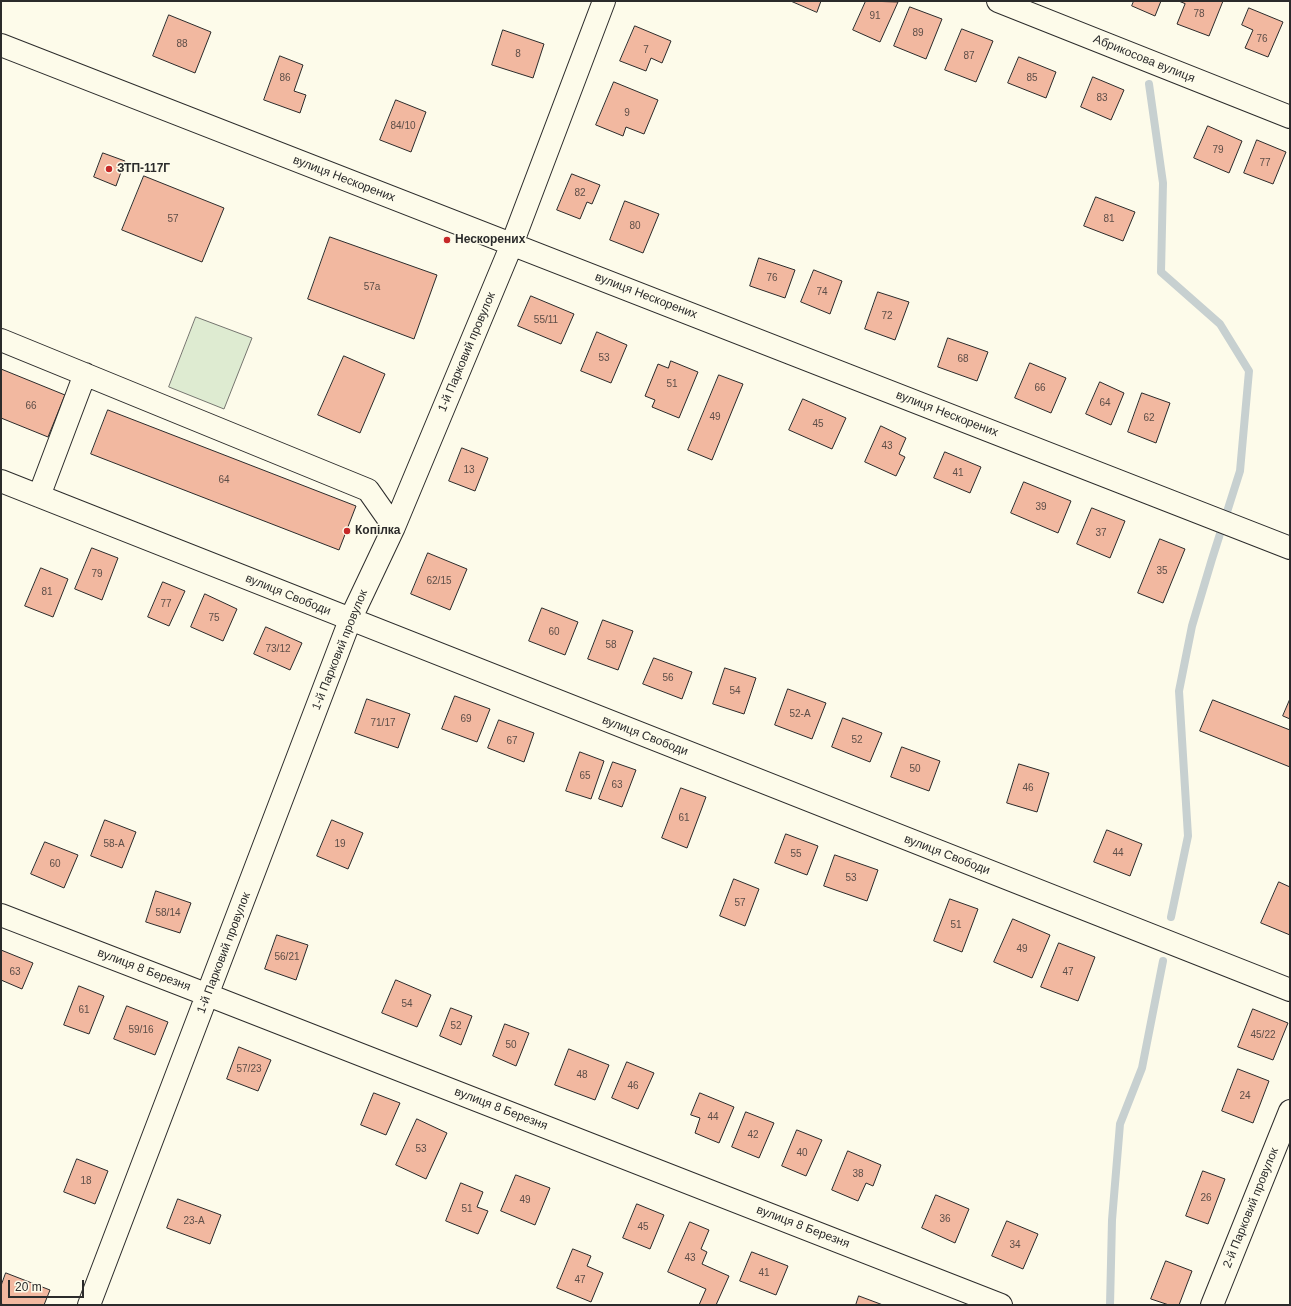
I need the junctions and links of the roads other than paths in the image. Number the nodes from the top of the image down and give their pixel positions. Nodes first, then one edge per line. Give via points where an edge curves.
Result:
1 (604, 1) edge
2 (998, 1) edge
3 (1, 45) edge
4 (1290, 117) edge
5 (512, 244) junction
6 (1, 340) edge
7 (85, 374) junction
8 (1, 482) edge
9 (39, 496) junction
10 (394, 527) junction
11 (1290, 548) edge
12 (350, 620) junction
13 (1, 915) edge
14 (1290, 990) edge
15 (208, 994) junction
16 (1290, 1111) edge
17 (89, 1305) edge
18 (1001, 1305) edge
19 (1212, 1305) edge

1 - 5 street, 1-й Парковий провулок
2 - 4 street, Абрикосова вулиця
3 - 5 street, вулиця Нескорених
5 - 10 street, 1-й Парковий провулок
5 - 11 street, вулиця Нескорених
6 - 7 street
7 - 9 street
7 - 10 street via 368,490
8 - 9 street, вулиця Свободи
9 - 12 street, вулиця Свободи
10 - 12 street, 1-й Парковий провулок
12 - 14 street, вулиця Свободи
12 - 15 street, 1-й Парковий провулок
13 - 15 street, вулиця 8 Березня
15 - 17 street, 1-й Парковий провулок
15 - 18 street, вулиця 8 Березня
16 - 19 street, 2-й Парковий провулок

